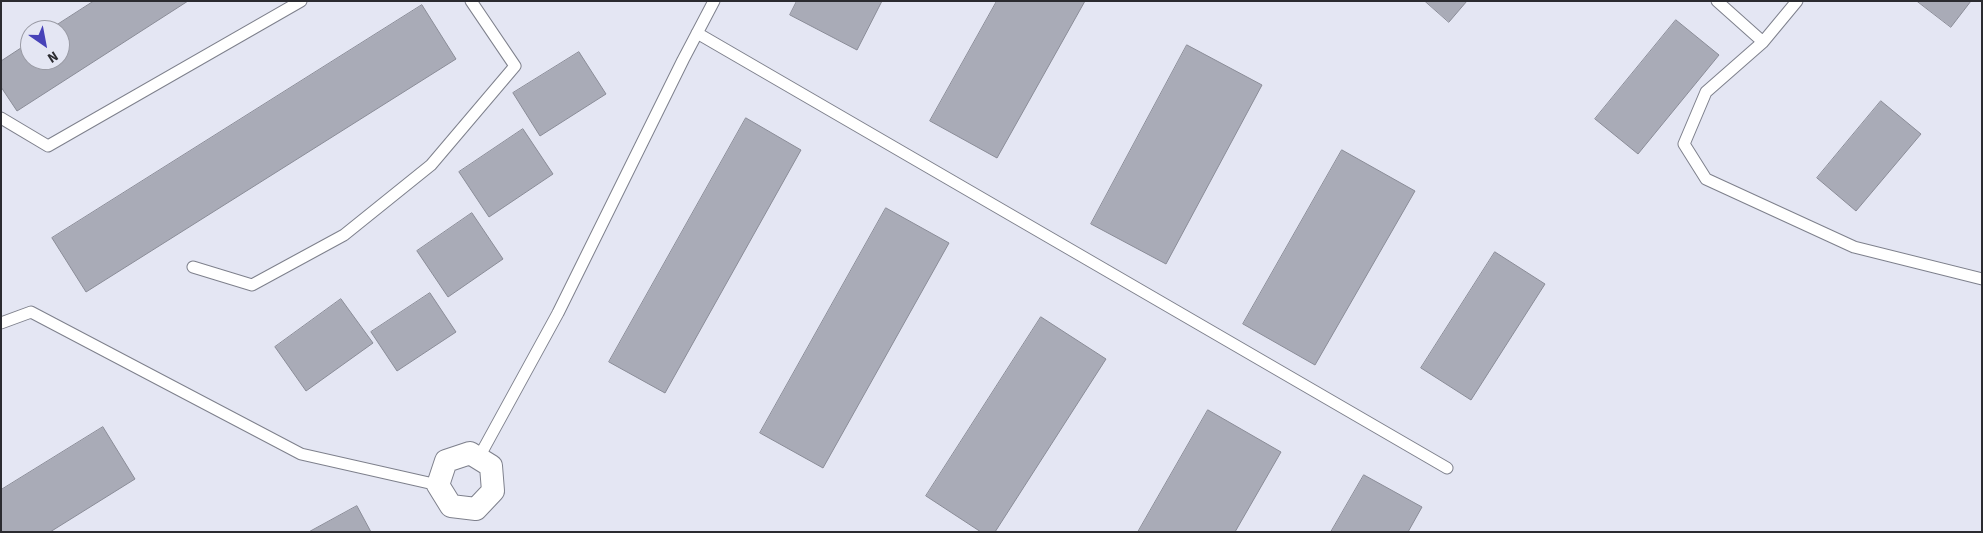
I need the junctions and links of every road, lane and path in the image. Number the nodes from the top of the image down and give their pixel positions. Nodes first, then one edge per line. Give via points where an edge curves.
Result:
1 (301, 1) edge
2 (471, 1) edge
3 (714, 1) edge
4 (1717, 1) edge
5 (1797, 1) edge
6 (697, 34) junction
7 (1763, 42) junction
8 (1, 118) edge
9 (193, 267) dead end
10 (1982, 279) edge
11 (1, 323) edge
12 (478, 459) junction
13 (1447, 468) dead end
14 (438, 485) junction

1 - 8 lane via 48,146
2 - 9 lane via 515,66 431,165 344,235 252,285
3 - 6 lane
4 - 7 lane
5 - 7 lane
6 - 12 lane via 558,313
6 - 13 lane
7 - 10 lane via 1706,92 1698,109 1684,144 1706,179 1854,247
11 - 14 lane via 31,312 300,454
12 - 14 street via 470,453 446,461
12 - 14 street via 491,466 493,491 476,509 451,506

